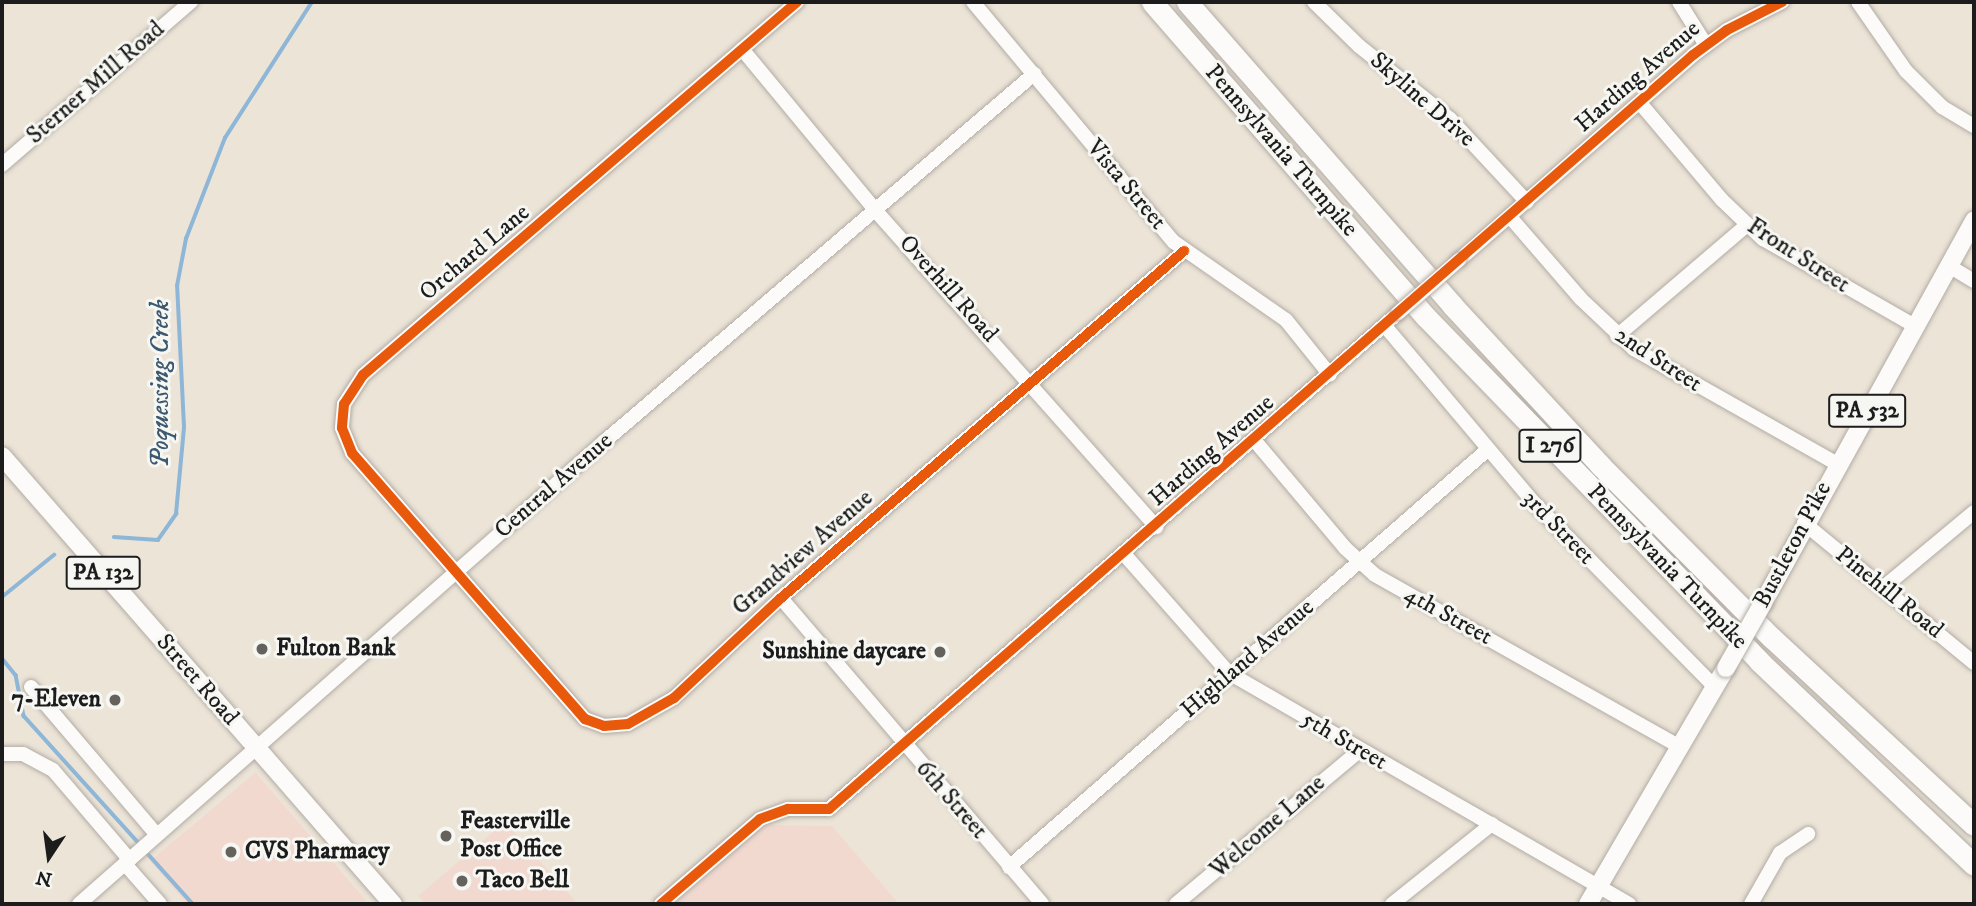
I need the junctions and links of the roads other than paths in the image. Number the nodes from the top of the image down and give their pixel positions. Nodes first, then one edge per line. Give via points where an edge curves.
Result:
1 (191, 2) edge
2 (797, 2) edge
3 (973, 2) edge
4 (1152, 2) edge
5 (1187, 2) edge
6 (1314, 2) edge
7 (1679, 2) edge
8 (1782, 2) edge
9 (1858, 2) edge
10 (1706, 45) junction
11 (742, 50) junction
12 (1034, 74) junction
13 (1640, 103) junction
14 (1974, 126) edge
15 (2, 165) edge
16 (1527, 202) junction
17 (876, 210) junction
18 (1510, 217) junction
19 (1974, 220) edge
20 (1747, 225) junction
21 (1184, 251) junction
22 (1949, 266) junction
23 (1974, 281) edge
24 (1385, 326) junction
25 (1916, 326) junction
26 (1617, 336) junction
27 (1330, 375) junction
28 (1032, 385) junction
29 (1255, 441) junction
30 (1486, 451) junction
31 (2, 456) edge
32 (1837, 464) junction
33 (1974, 512) edge
34 (1804, 523) junction
35 (1157, 527) junction
36 (1124, 555) junction
37 (1359, 561) junction
38 (455, 572) junction
39 (1884, 587) junction
40 (781, 598) junction
41 (1974, 663) edge
42 (1229, 673) junction
43 (31, 687) dead end
44 (1715, 687) junction
45 (904, 745) junction
46 (1678, 746) junction
47 (256, 748) junction
48 (1360, 750) junction
49 (2, 754) edge
50 (1492, 824) junction
51 (1974, 825) edge
52 (1808, 834) dead end
53 (157, 835) junction
54 (127, 862) junction
55 (1974, 864) edge
56 (1009, 867) junction
57 (1599, 885) junction
58 (79, 904) edge
59 (160, 904) edge
60 (393, 904) edge
61 (661, 904) edge
62 (1042, 904) edge
63 (1176, 904) edge
64 (1392, 904) edge
65 (1588, 904) edge
66 (1629, 904) edge
67 (1751, 904) edge

1 - 15 street, Sterner Mill Road
2 - 11 street, Orchard Lane
3 - 12 street, Vista Street
4 - 55 highway, Pennsylvania Turnpike / I 276 via 1426,317 1759,662
5 - 51 highway, Pennsylvania Turnpike / I 276 via 1452,305 1600,465 1772,638
6 - 16 street, Skyline Drive via 1359,46 1450,119
7 - 10 street
8 - 10 street, Harding Avenue
9 - 14 street via 1906,71 1942,107
10 - 13 street, Harding Avenue
11 - 17 street, Overhill Road
11 - 38 street, Orchard Lane via 363,375 348,395 342,417 349,449
12 - 17 street, Central Avenue
12 - 21 street, Vista Street
13 - 16 street, Harding Avenue
13 - 20 street, Front Street
16 - 18 street, Harding Avenue
17 - 28 street, Overhill Road
17 - 38 street, Central Avenue
18 - 24 street, Harding Avenue, bridge
18 - 26 street, 2nd Street
19 - 22 main road, Bustleton Pike / PA 532
20 - 25 street, Front Street via 1787,254
20 - 26 street
21 - 27 street, Vista Street via 1286,320
21 - 28 street, Grandview Avenue
22 - 23 street
22 - 25 main road, Bustleton Pike / PA 532
24 - 27 street, Harding Avenue
24 - 30 street, 3rd Street
25 - 32 main road, Bustleton Pike / PA 532
26 - 32 street, 2nd Street
27 - 29 street, Harding Avenue
28 - 35 street, Overhill Road
28 - 40 street, Grandview Avenue
29 - 35 street, Harding Avenue
29 - 37 street, 4th Street
30 - 37 street, Highland Avenue
30 - 44 street, 3rd Street
31 - 47 main road, Street Road / PA 132
32 - 34 main road, Bustleton Pike / PA 532
33 - 39 street
34 - 39 street, Pinehill Road
34 - 44 main road, Bustleton Pike / PA 532, bridge
35 - 36 street, Harding Avenue
36 - 42 street, 5th Street
36 - 45 street, Harding Avenue
37 - 42 street, Highland Avenue
37 - 46 street, 4th Street via 1387,582
38 - 40 street, Grandview Avenue via 577,712 594,724 612,727 642,718 674,698
38 - 47 street, Central Avenue
39 - 41 street, Pinehill Road
40 - 45 street, 6th Street
42 - 48 street, 5th Street
42 - 56 street, Highland Avenue
43 - 53 street
44 - 46 main road, Bustleton Pike / PA 532
45 - 56 street, 6th Street
45 - 61 street, Harding Avenue via 826,811 788,808 760,819
46 - 57 main road, Bustleton Pike / PA 532
47 - 53 street, Central Avenue
47 - 60 main road, Street Road / PA 132
48 - 50 street, 5th Street
48 - 63 street, Welcome Lane
49 - 54 street via 23,754 53,770
50 - 57 street, 5th Street
50 - 64 street
52 - 67 street via 1780,853
53 - 54 street, Central Avenue
54 - 58 street, Central Avenue
54 - 59 street
56 - 62 street, 6th Street
57 - 65 main road, Bustleton Pike / PA 532
57 - 66 street, 5th Street

